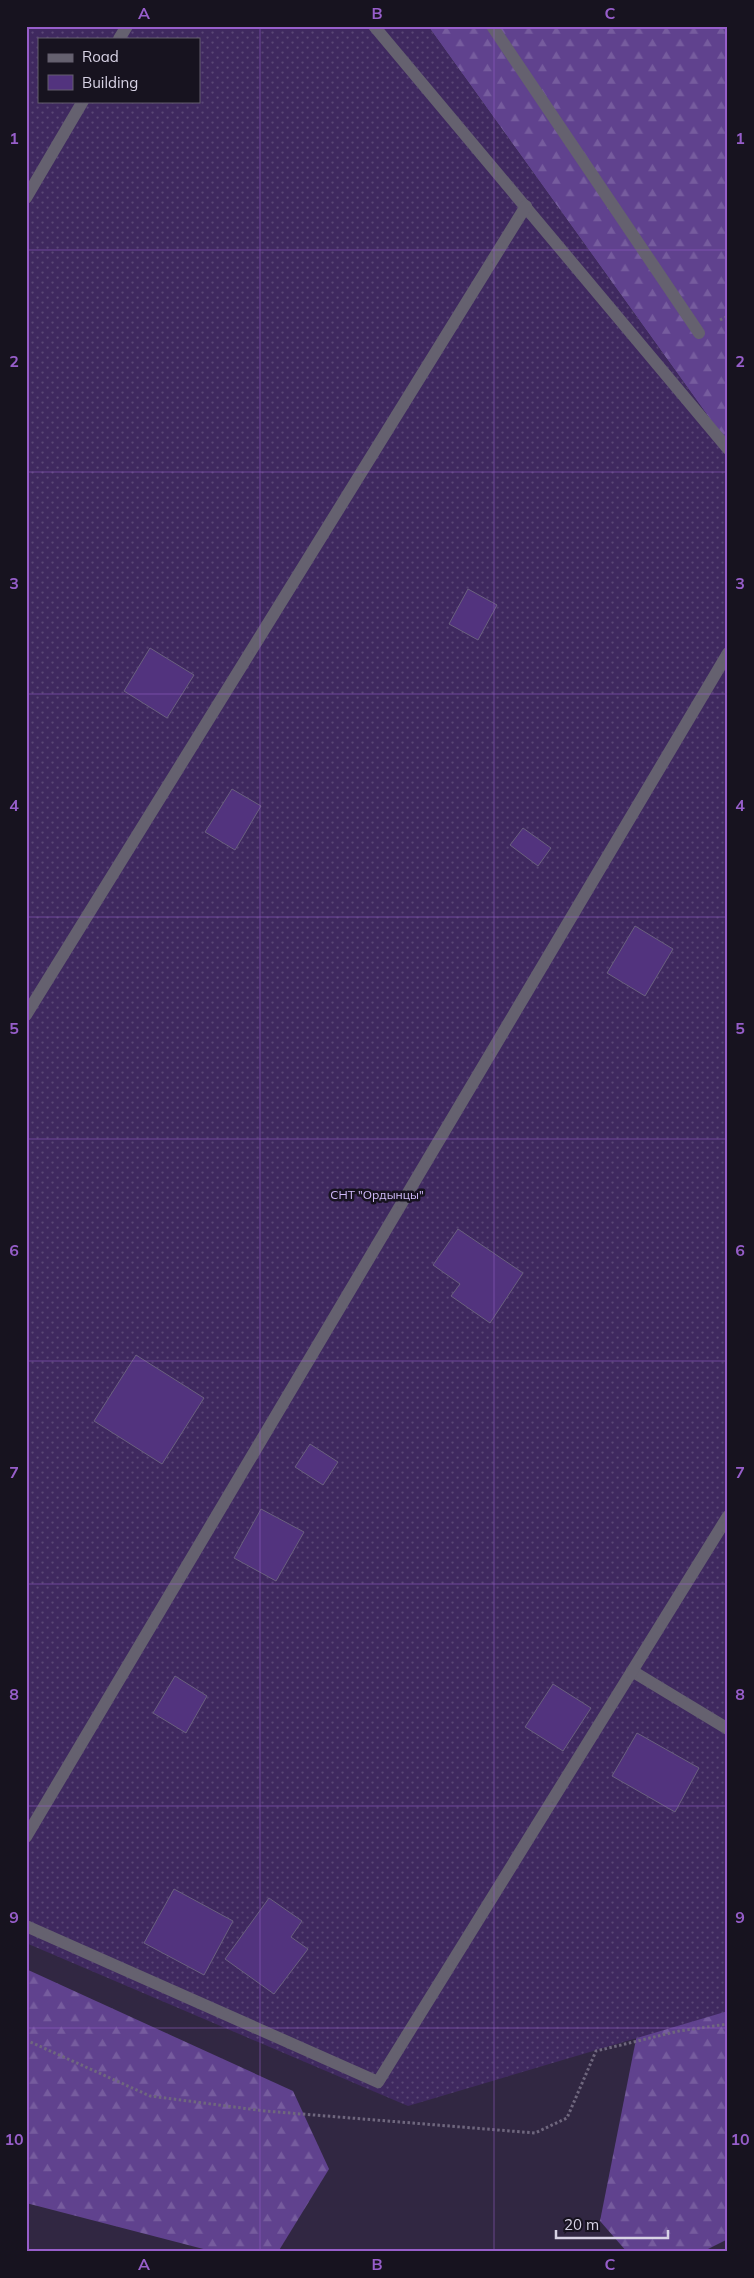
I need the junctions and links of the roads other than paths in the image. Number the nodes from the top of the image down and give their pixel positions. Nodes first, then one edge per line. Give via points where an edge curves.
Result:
1 (126, 26) edge
2 (374, 26) edge
3 (492, 26) edge
4 (120, 38) edge
5 (82, 102) edge
6 (26, 198) edge
7 (526, 206) junction
8 (699, 333) dead end
9 (728, 449) edge
10 (728, 653) edge
11 (26, 1015) edge
12 (728, 1516) edge
13 (632, 1671) junction
14 (728, 1729) edge
15 (26, 1837) edge
16 (26, 1926) edge

1 - 4 street
2 - 7 street
3 - 8 street
5 - 6 street
7 - 9 street
7 - 11 street
10 - 15 street
12 - 13 street
13 - 14 street
13 - 16 street via 378,2082

